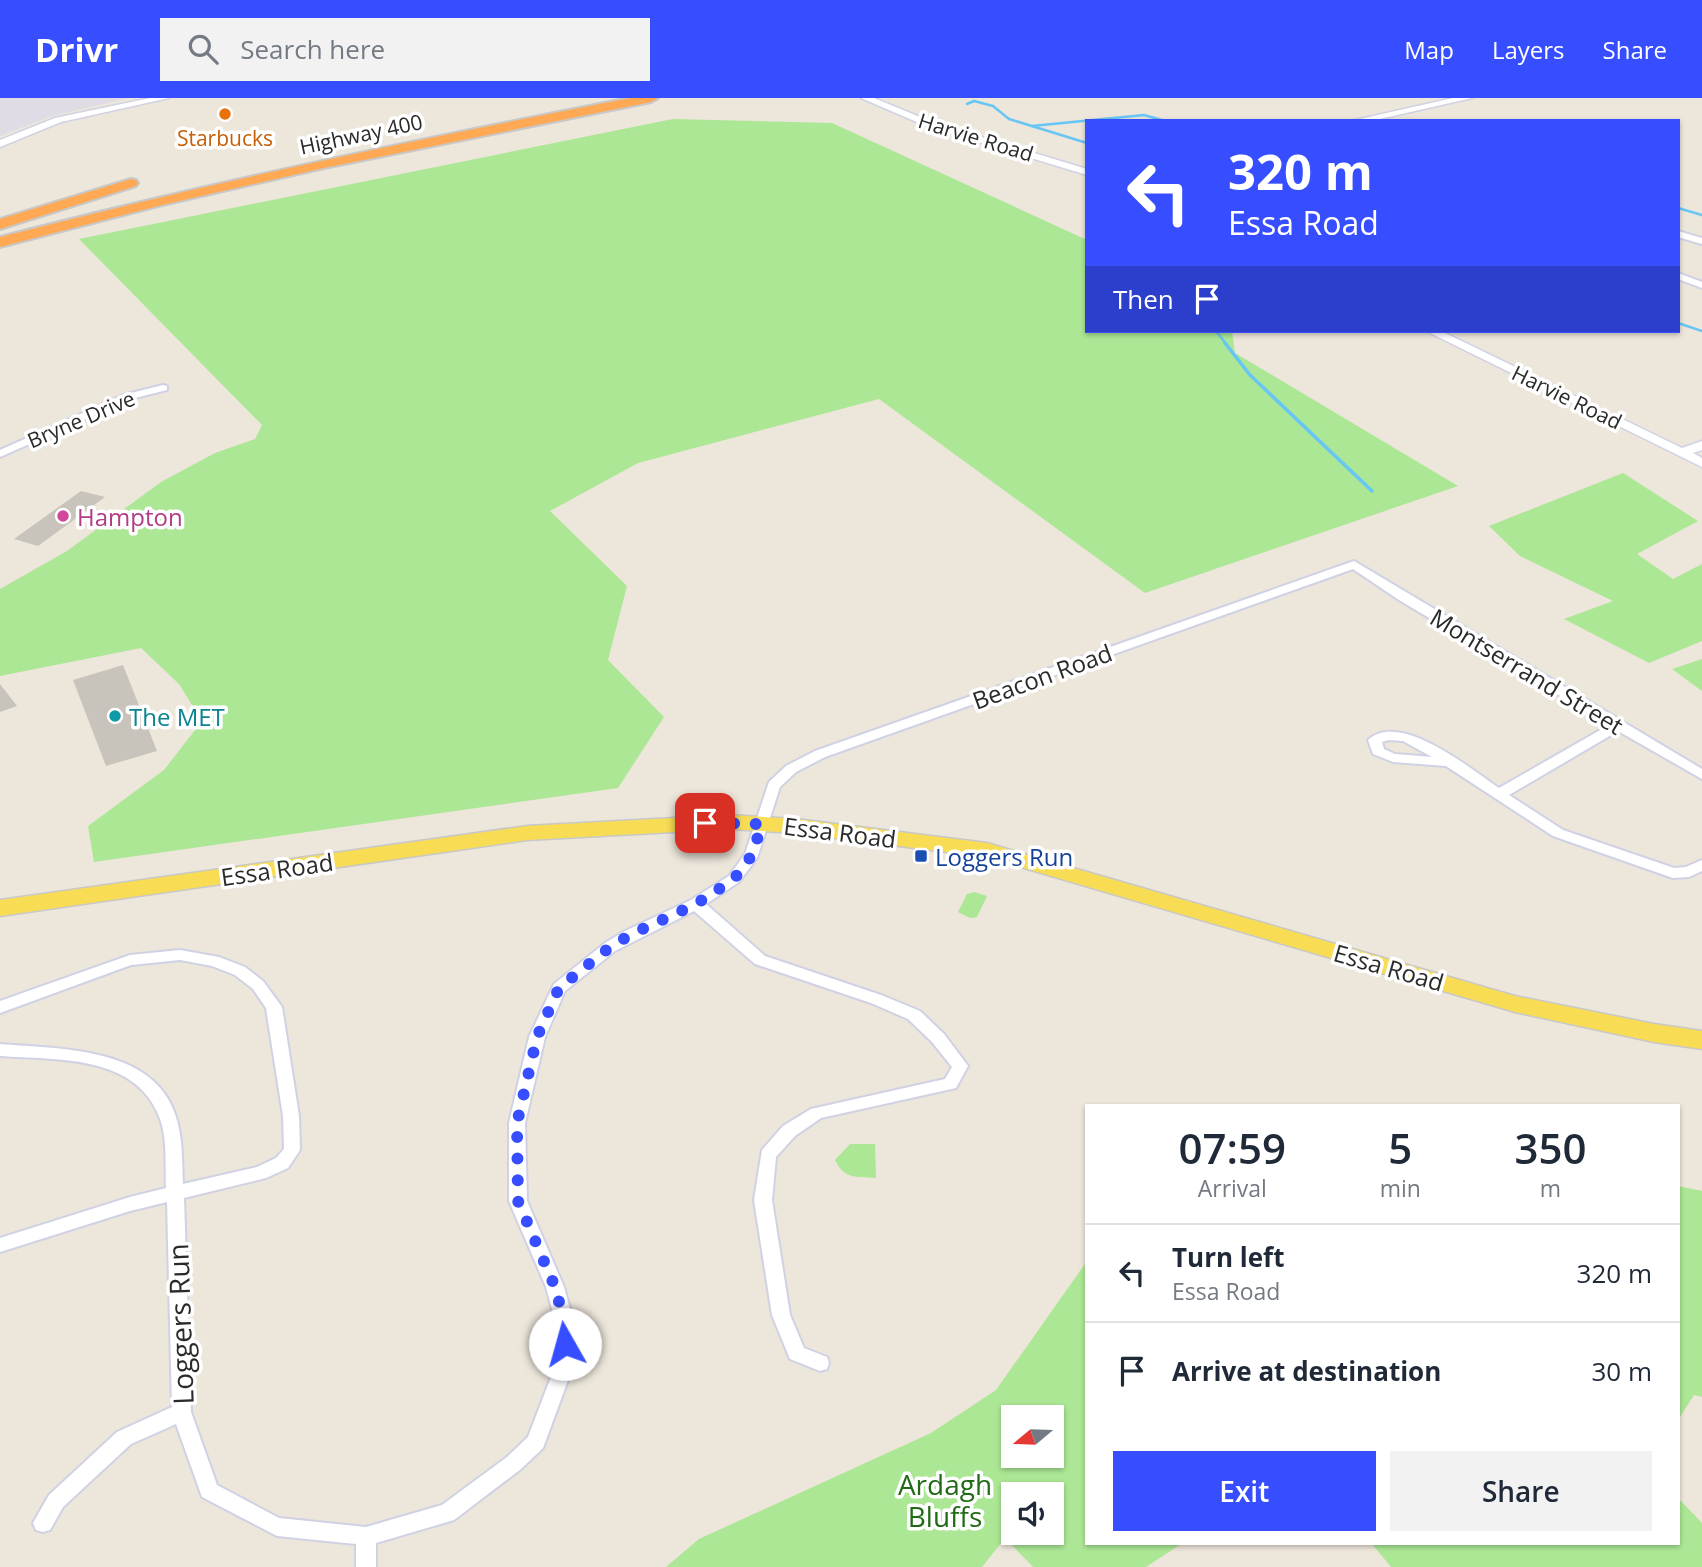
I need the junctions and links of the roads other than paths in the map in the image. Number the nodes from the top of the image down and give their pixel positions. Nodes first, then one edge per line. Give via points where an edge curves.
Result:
1 (164, 98) edge
2 (601, 98) edge
3 (651, 98) edge
4 (866, 98) edge
5 (1467, 98) edge
6 (1366, 119) edge
7 (0, 144) edge
8 (1085, 171) edge
9 (131, 183) dead end
10 (0, 226) edge
11 (1680, 235) edge
12 (1702, 241) edge
13 (0, 242) edge
14 (1680, 277) edge
15 (1702, 285) edge
16 (1436, 333) edge
17 (163, 388) dead end
18 (1702, 445) edge
19 (1681, 453) junction
20 (0, 454) edge
21 (1702, 463) edge
22 (1354, 565) joint
23 (1619, 725) junction
24 (1448, 762) dead end
25 (1702, 775) edge
26 (1498, 794) junction
27 (762, 824) junction
28 (1702, 865) edge
29 (696, 904) junction
30 (0, 908) edge
31 (0, 1007) edge
32 (1702, 1040) edge
33 (0, 1049) edge
34 (175, 1194) junction
35 (0, 1245) edge
36 (820, 1363) dead end
37 (182, 1412) junction
38 (43, 1523) dead end
39 (366, 1536) junction
40 (366, 1567) edge

1 - 7 street via 58,120
2 - 10 highway, Highway 400 via 381,139
3 - 13 highway, Highway 400 via 253,178
4 - 8 street, Harvie Road via 929,124
5 - 6 street
9 - 10 highway
11 - 12 street
14 - 15 street
16 - 19 street, Harvie Road
17 - 20 street, Bryne Drive via 127,397
18 - 19 street
19 - 21 street, Harvie Road
22 - 23 street, Montserrand Street
22 - 27 street, Beacon Road via 820,754 791,769 774,785
23 - 25 street, Montserrand Street
23 - 26 street
24 - 26 street
26 - 28 street via 1574,841 1673,873
27 - 29 street, Loggers Run via 745,868
27 - 30 main road, Essa Road via 527,833
27 - 32 main road, Essa Road via 987,850 1516,1004
29 - 36 street via 760,960 914,1015 960,1066 950,1084 817,1113 789,1131 768,1155 763,1200 781,1315 797,1353
29 - 39 street, Loggers Run via 630,935 559,988 537,1037 517,1123 518,1201 555,1287 565,1324 565,1364 536,1442 447,1513
31 - 34 street via 130,960 180,956 214,961 240,971 258,985 274,1007 292,1150 282,1163 260,1173
33 - 34 street, Loggers Run via 94,1058 134,1074 167,1114
34 - 35 street
34 - 37 street, Loggers Run
37 - 38 street via 124,1437 56,1501
37 - 39 street, Loggers Run via 209,1491 277,1527
39 - 40 street

